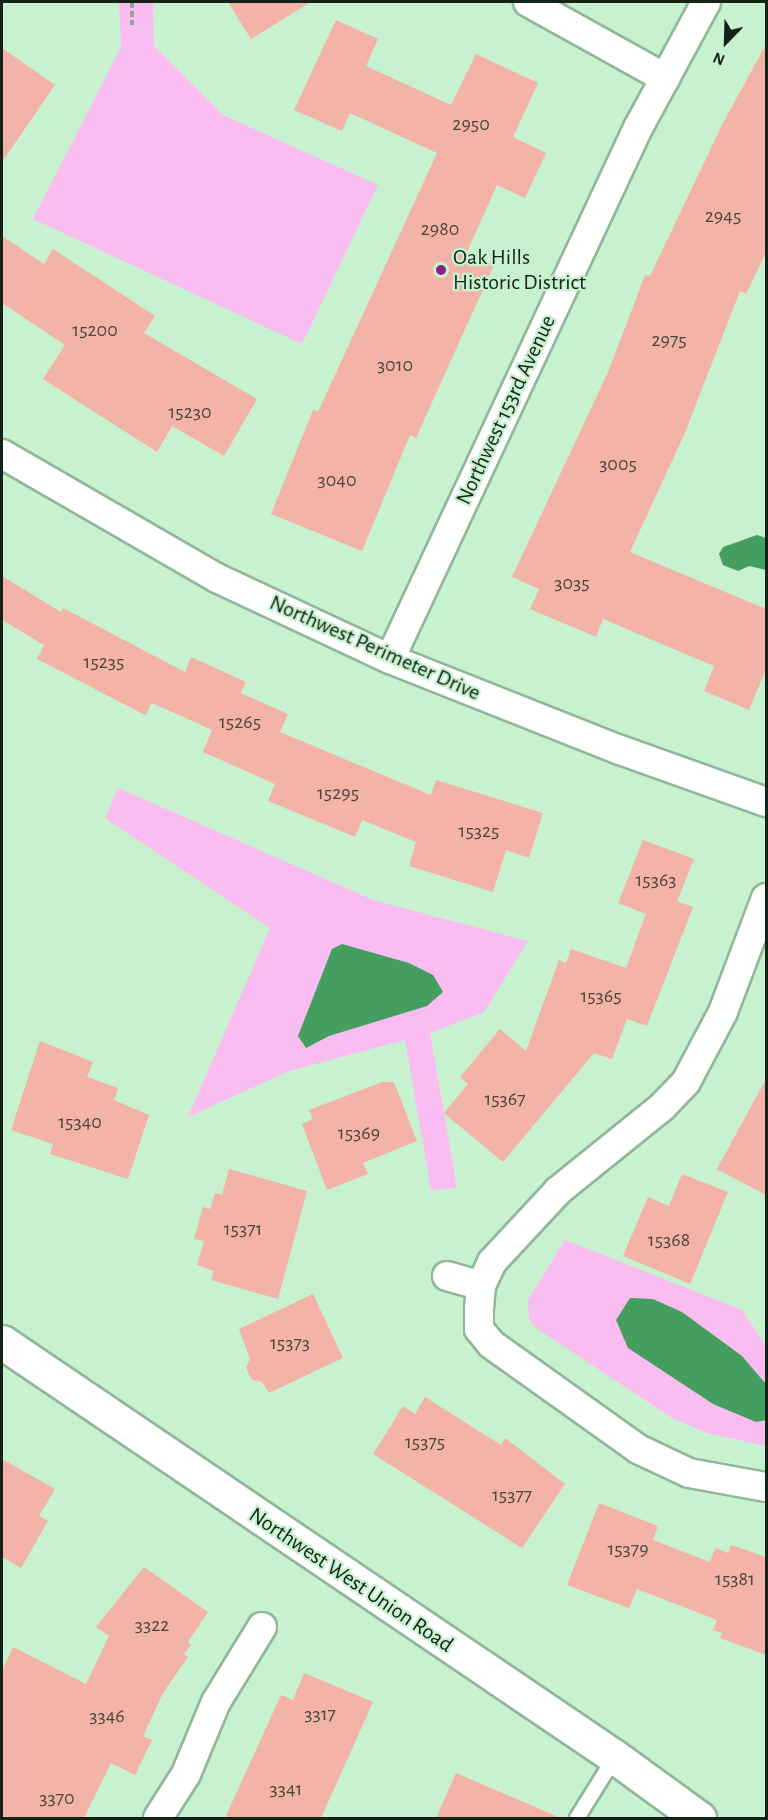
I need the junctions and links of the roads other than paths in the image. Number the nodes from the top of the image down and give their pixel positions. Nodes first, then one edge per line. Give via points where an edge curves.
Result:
1 (528, 2) edge
2 (706, 2) edge
3 (665, 78) junction
4 (2, 454) edge
5 (390, 658) junction
6 (766, 802) edge
7 (766, 898) edge
8 (447, 1276) dead end
9 (481, 1286) junction
10 (2, 1342) edge
11 (766, 1487) edge
12 (262, 1627) dead end
13 (615, 1757) junction
14 (158, 1818) edge
15 (577, 1818) edge
16 (699, 1818) edge

1 - 3 street
2 - 3 street, Northwest 153rd Avenue
3 - 5 street, Northwest 153rd Avenue
4 - 5 street, Northwest Perimeter Drive via 217,578
5 - 6 street, Northwest Perimeter Drive via 620,750
7 - 9 street via 723,1012 686,1082 662,1107 558,1191 492,1262
8 - 9 street
9 - 11 street via 479,1329 491,1344 586,1413 638,1449 689,1473
10 - 13 street, Northwest West Union Road
12 - 14 street via 216,1702 186,1774
13 - 15 lane
13 - 16 street, Northwest West Union Road

